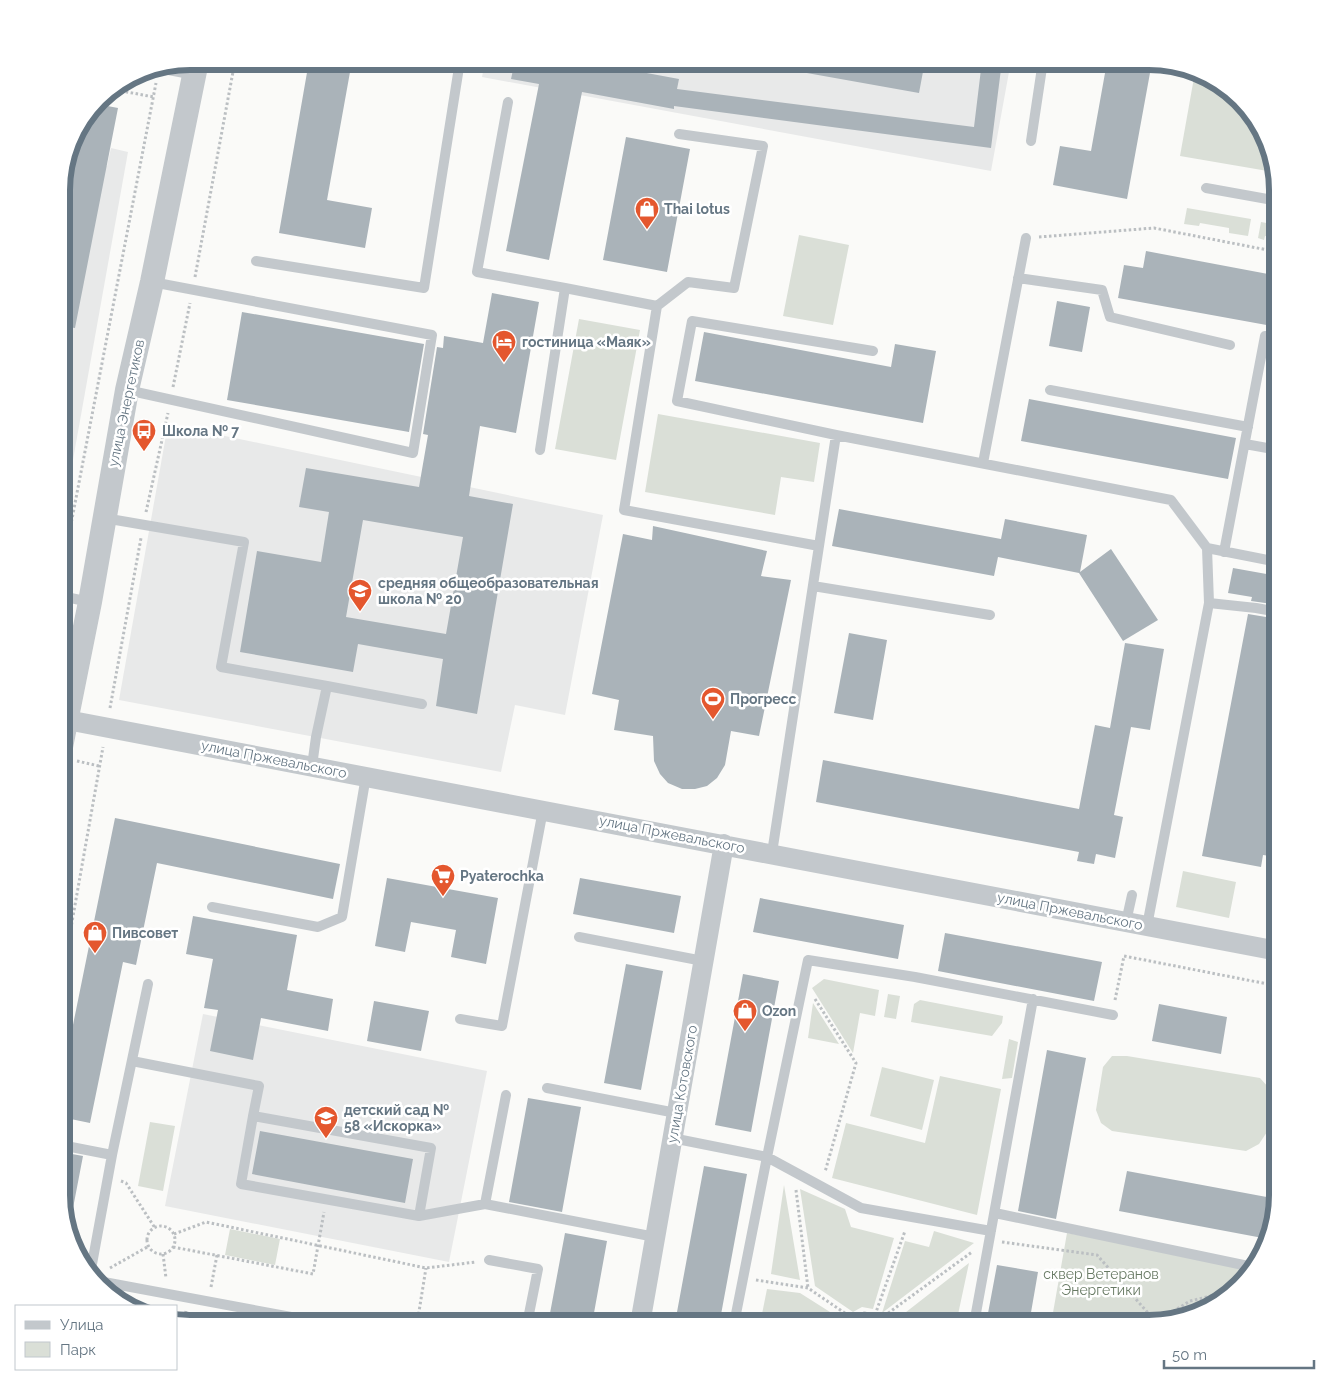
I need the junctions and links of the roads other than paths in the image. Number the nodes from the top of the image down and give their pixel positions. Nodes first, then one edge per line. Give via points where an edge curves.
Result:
1 (196, 70) edge
2 (459, 70) edge
3 (1043, 70) edge
4 (508, 102) dead end
5 (679, 134) dead end
6 (1031, 141) dead end
7 (1206, 188) dead end
8 (1269, 199) edge
9 (1026, 238) road end
10 (256, 261) dead end
11 (1018, 278) junction
12 (152, 282) junction
13 (565, 288) junction
14 (657, 306) junction
15 (1266, 336) dead end
16 (1230, 345) dead end
17 (873, 351) dead end
18 (1263, 351) junction
19 (1269, 352) edge
20 (127, 390) junction
21 (1050, 390) dead end
22 (1248, 427) junction
23 (836, 435) junction
24 (1245, 444) junction
25 (1269, 448) edge
26 (540, 450) dead end
27 (983, 463) junction
28 (103, 518) junction
29 (819, 546) junction
30 (1207, 548) junction
31 (1224, 552) junction
32 (1269, 560) edge
33 (813, 586) junction
34 (70, 598) edge
35 (90, 602) junction
36 (1209, 603) junction
37 (1269, 610) edge
38 (990, 615) dead end
39 (327, 686) junction
40 (70, 692) edge
41 (422, 704) dead end
42 (70, 720) edge
43 (312, 766) junction
44 (366, 776) junction
45 (543, 810) junction
46 (724, 844) junction
47 (772, 853) junction
48 (1132, 895) dead end
49 (212, 907) dead end
50 (1126, 922) junction
51 (1147, 926) junction
52 (579, 937) dead end
53 (1269, 949) edge
54 (703, 962) junction
55 (148, 984) dead end
56 (1033, 999) junction
57 (1112, 1015) road end
58 (460, 1019) dead end
59 (132, 1061) junction
60 (547, 1088) dead end
61 (506, 1096) dead end
62 (676, 1113) junction
63 (253, 1116) junction
64 (672, 1138) junction
65 (70, 1147) edge
66 (112, 1155) junction
67 (767, 1157) junction
68 (485, 1204) junction
69 (995, 1213) junction
70 (419, 1216) junction
71 (990, 1236) junction
72 (655, 1237) junction
73 (489, 1260) road end
74 (92, 1264) edge
75 (1246, 1266) edge
76 (108, 1282) edge
77 (284, 1315) edge
78 (530, 1315) edge
79 (642, 1315) edge
80 (736, 1315) edge
81 (976, 1315) edge

1 - 12 street, улица Энергетиков
2 - 10 lane via 424,288
3 - 6 lane
4 - 13 lane via 477,272
5 - 14 lane via 763,146 734,288 688,282
7 - 8 lane
9 - 11 lane
11 - 16 lane via 1102,290 1110,317
11 - 27 lane
12 - 20 street, улица Энергетиков
12 - 20 lane via 432,335 413,453
13 - 14 lane
13 - 26 lane
14 - 29 lane via 624,510
15 - 18 lane
17 - 23 lane via 692,321 677,401
18 - 19 lane
18 - 22 lane
20 - 28 street, улица Энергетиков
21 - 22 lane
22 - 24 lane
23 - 27 lane
23 - 29 lane
24 - 25 lane
24 - 31 lane
27 - 30 lane via 1171,500
28 - 35 street, улица Энергетиков
28 - 39 lane via 244,542 221,667
29 - 33 lane
30 - 31 lane
30 - 36 lane
31 - 32 lane
33 - 38 lane
33 - 47 lane
34 - 35 lane
35 - 40 street, улица Энергетиков
36 - 37 lane
36 - 51 lane
39 - 41 lane
39 - 43 lane
42 - 43 street, улица Пржевальского
43 - 44 street, улица Пржевальского
44 - 45 street, улица Пржевальского
44 - 49 lane via 342,917 318,927
45 - 46 street, улица Пржевальского
45 - 58 lane via 502,1026
46 - 47 street, улица Пржевальского
46 - 54 street, улица Котовского
47 - 50 street, улица Пржевальского
48 - 50 lane
50 - 51 street, улица Пржевальского
51 - 53 street, улица Пржевальского
52 - 54 lane
54 - 62 street, улица Котовского
55 - 59 lane
56 - 57 lane
56 - 67 lane via 808,960
56 - 69 lane
59 - 63 lane via 259,1086
59 - 66 lane
60 - 62 lane
61 - 68 lane
62 - 64 street, улица Котовского
63 - 70 lane via 431,1148
63 - 70 lane via 241,1184
64 - 67 lane
64 - 72 street, улица Котовского
65 - 66 lane
66 - 74 lane
67 - 71 lane via 860,1208
67 - 80 lane
68 - 70 lane
68 - 72 lane
69 - 71 lane
69 - 75 lane
71 - 81 lane
72 - 79 street, улица Котовского
73 - 78 lane via 538,1269
76 - 77 lane

